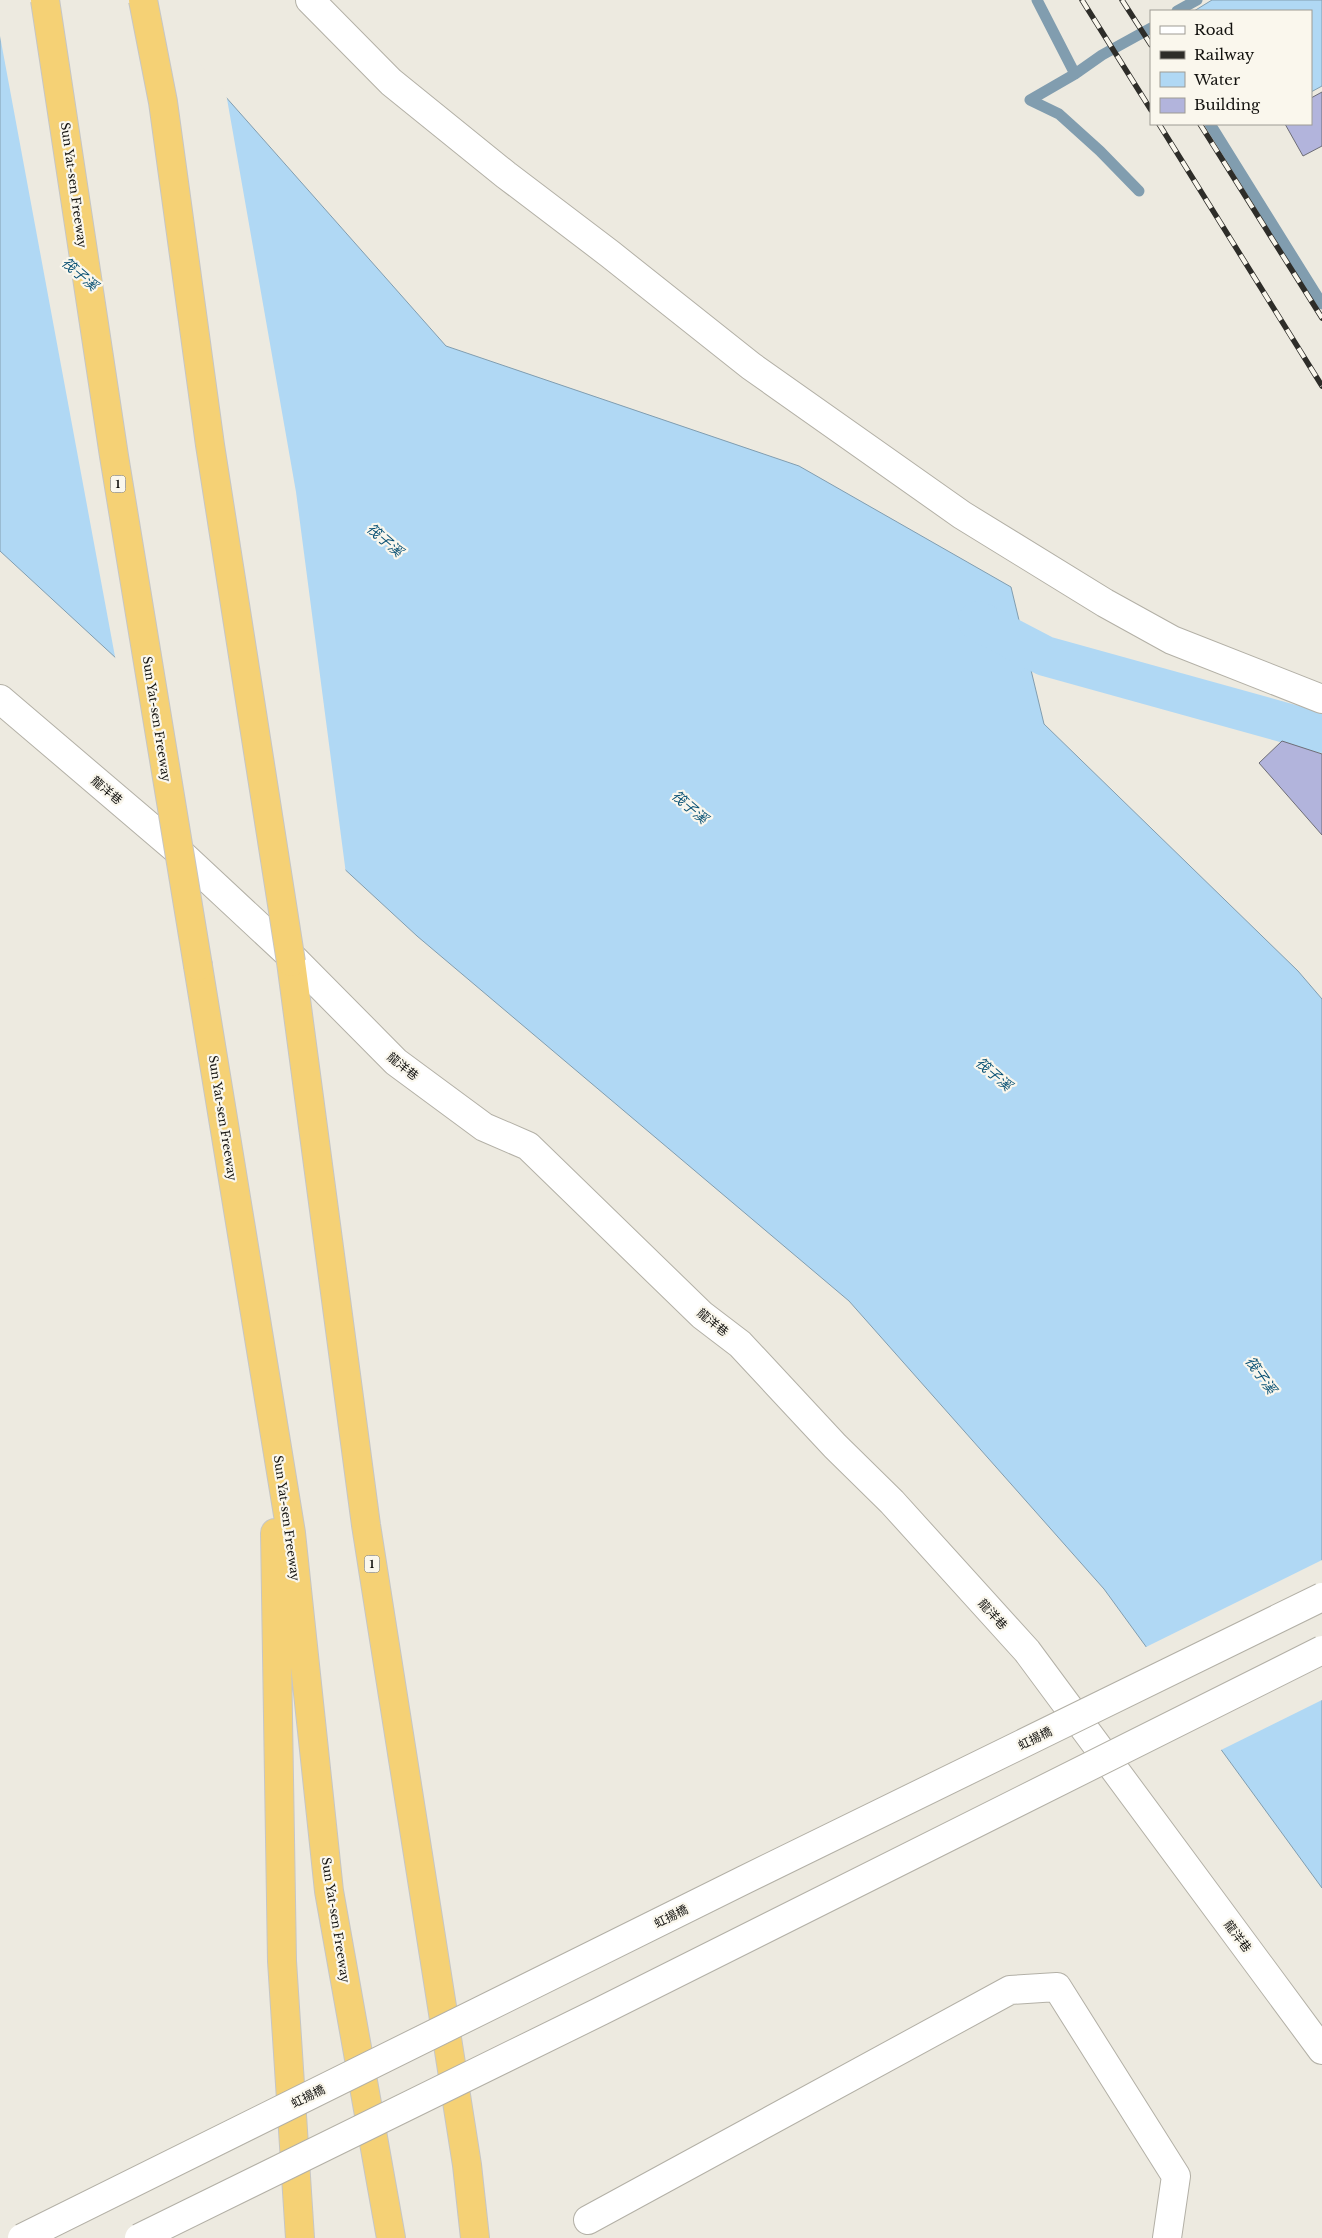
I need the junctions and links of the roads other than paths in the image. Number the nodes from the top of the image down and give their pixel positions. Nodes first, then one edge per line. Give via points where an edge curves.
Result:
1 (45, 0) edge
2 (142, 0) edge
3 (310, 0) edge
4 (0, 699) edge
5 (1322, 699) edge
6 (273, 1419) junction
7 (1322, 1598) edge
8 (1322, 1650) edge
9 (1322, 2050) edge
10 (467, 2165) junction
11 (588, 2220) dead end
12 (22, 2238) edge
13 (139, 2238) edge
14 (300, 2238) edge
15 (391, 2238) edge
16 (475, 2238) edge
17 (481, 2238) edge
18 (1167, 2238) edge

1 - 6 highway, Sun Yat-sen Freeway / 1, bridge via 114,456
2 - 10 highway, 1, bridge via 163,102 210,445 291,962 366,1526
3 - 5 street via 391,82 499,169 751,366 962,516 1105,604 1172,640
4 - 9 street, 龍洋巷 via 176,849 293,958 396,1062 484,1127 528,1146 702,1315 740,1344 892,1502 1027,1651
6 - 14 highway via 282,1961
6 - 15 highway, Sun Yat-sen Freeway / 1 via 291,1533 329,1890
7 - 12 street, 虹揚橋, bridge
8 - 13 street, bridge
10 - 16 highway, 1
10 - 17 highway
11 - 18 street via 1010,1990 1057,1987 1176,2176

